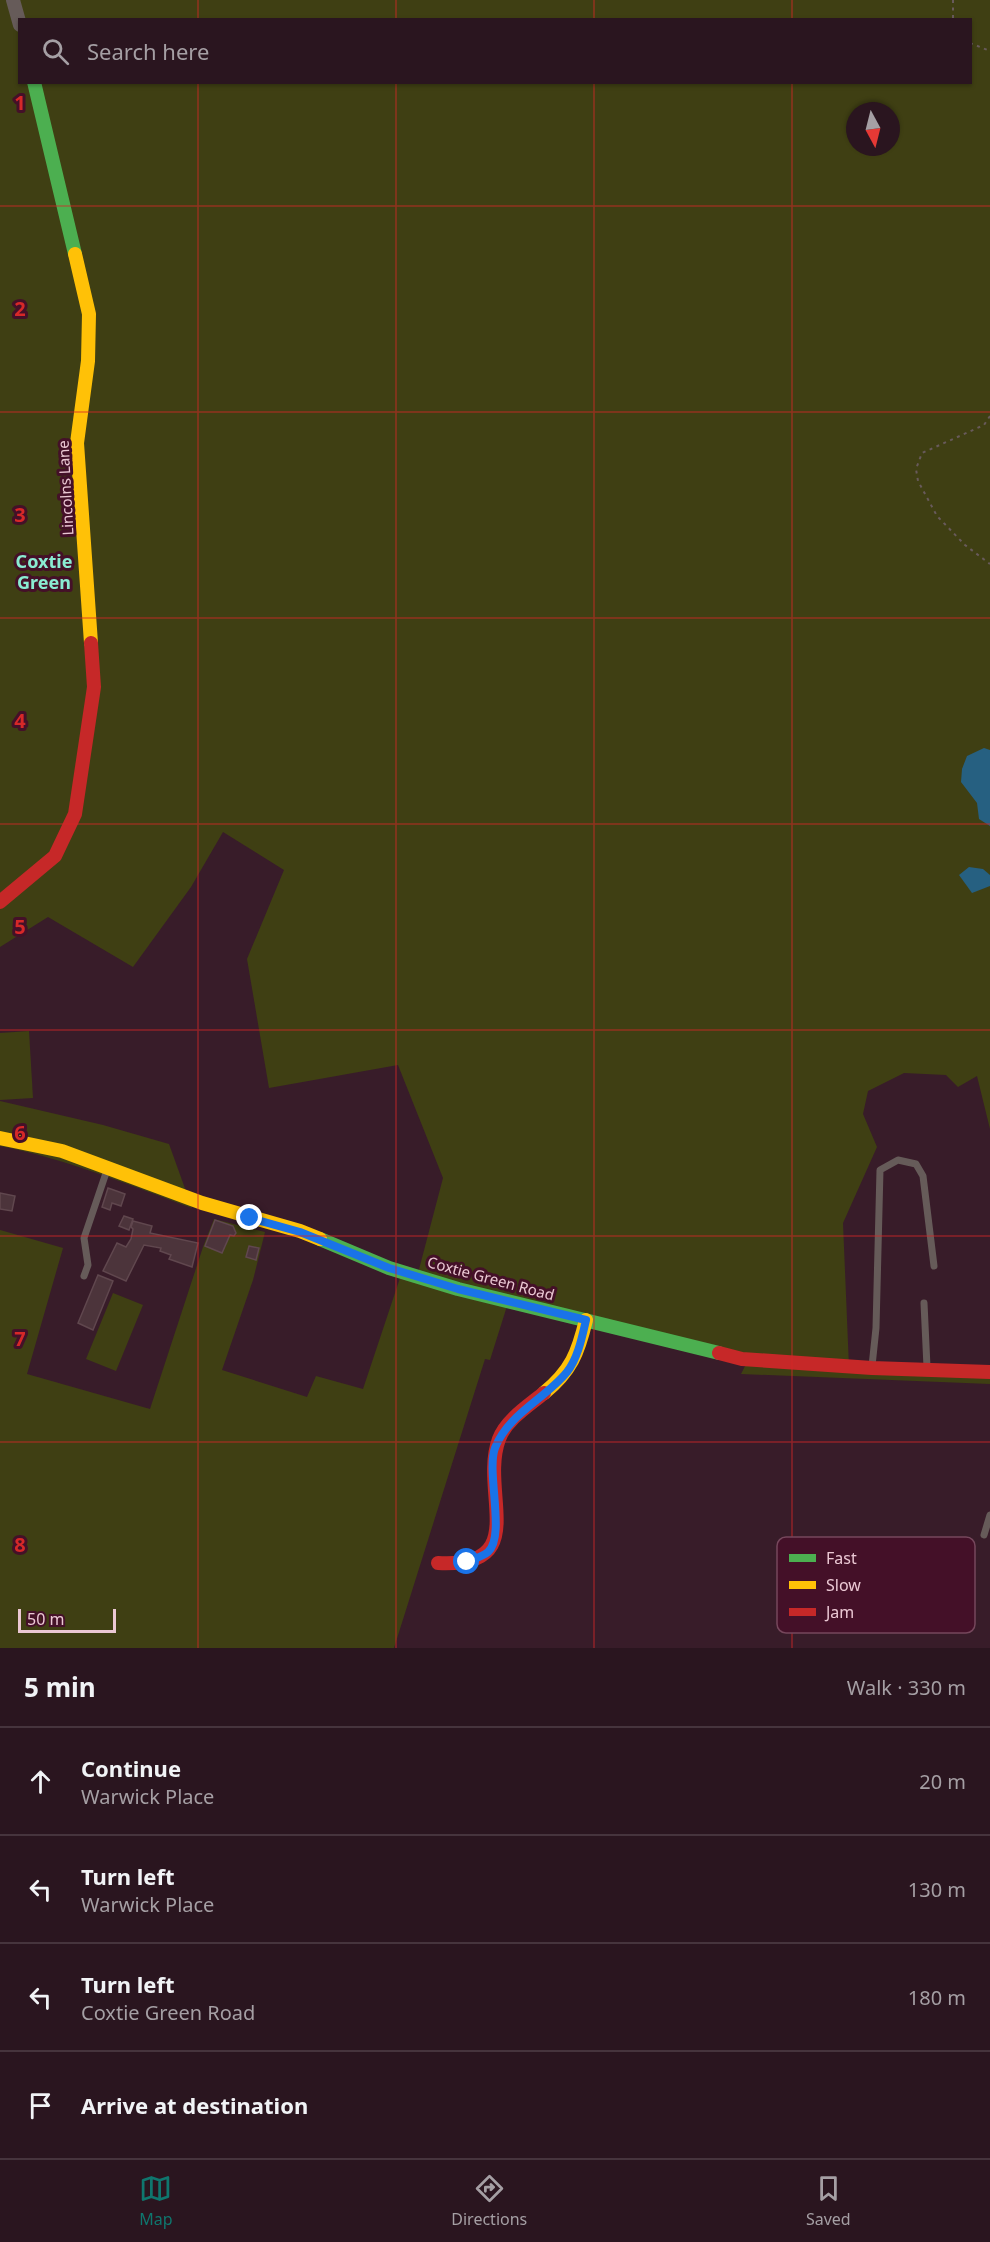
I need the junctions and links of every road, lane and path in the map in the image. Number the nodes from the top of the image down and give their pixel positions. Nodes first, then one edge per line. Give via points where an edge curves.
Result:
1 (13, 0) edge
2 (953, 0) edge
3 (18, 18) edge
4 (954, 18) edge
5 (972, 44) edge
6 (990, 51) edge
7 (34, 84) edge
8 (990, 416) edge
9 (990, 564) edge
10 (0, 903) edge
11 (0, 1138) edge
12 (108, 1167) junction
13 (934, 1266) dead end
14 (84, 1276) dead end
15 (924, 1304) dead end
16 (586, 1320) junction
17 (872, 1368) junction
18 (927, 1370) junction
19 (990, 1372) edge
20 (990, 1515) edge
21 (984, 1535) dead end
22 (438, 1563) dead end

1 - 3 street
2 - 4 path
5 - 6 path
7 - 10 street, Lincolns Lane via 89,314 88,361 77,444 94,687 75,814 55,856
8 - 9 path via 984,425 922,453 916,469 918,481 937,516 964,545
11 - 12 street, Coxtie Green Road via 62,1151
12 - 14 lane via 84,1238 88,1265
12 - 16 street, Coxtie Green Road via 202,1203 300,1232 389,1268
13 - 17 lane via 923,1176 916,1164 898,1160 880,1170
15 - 18 lane
16 - 17 street, Coxtie Green Road via 742,1359
16 - 22 street via 568,1371 501,1435 494,1452 496,1522 491,1548 467,1562
17 - 18 street, Coxtie Green Road
18 - 19 street, Coxtie Green Road
20 - 21 lane

